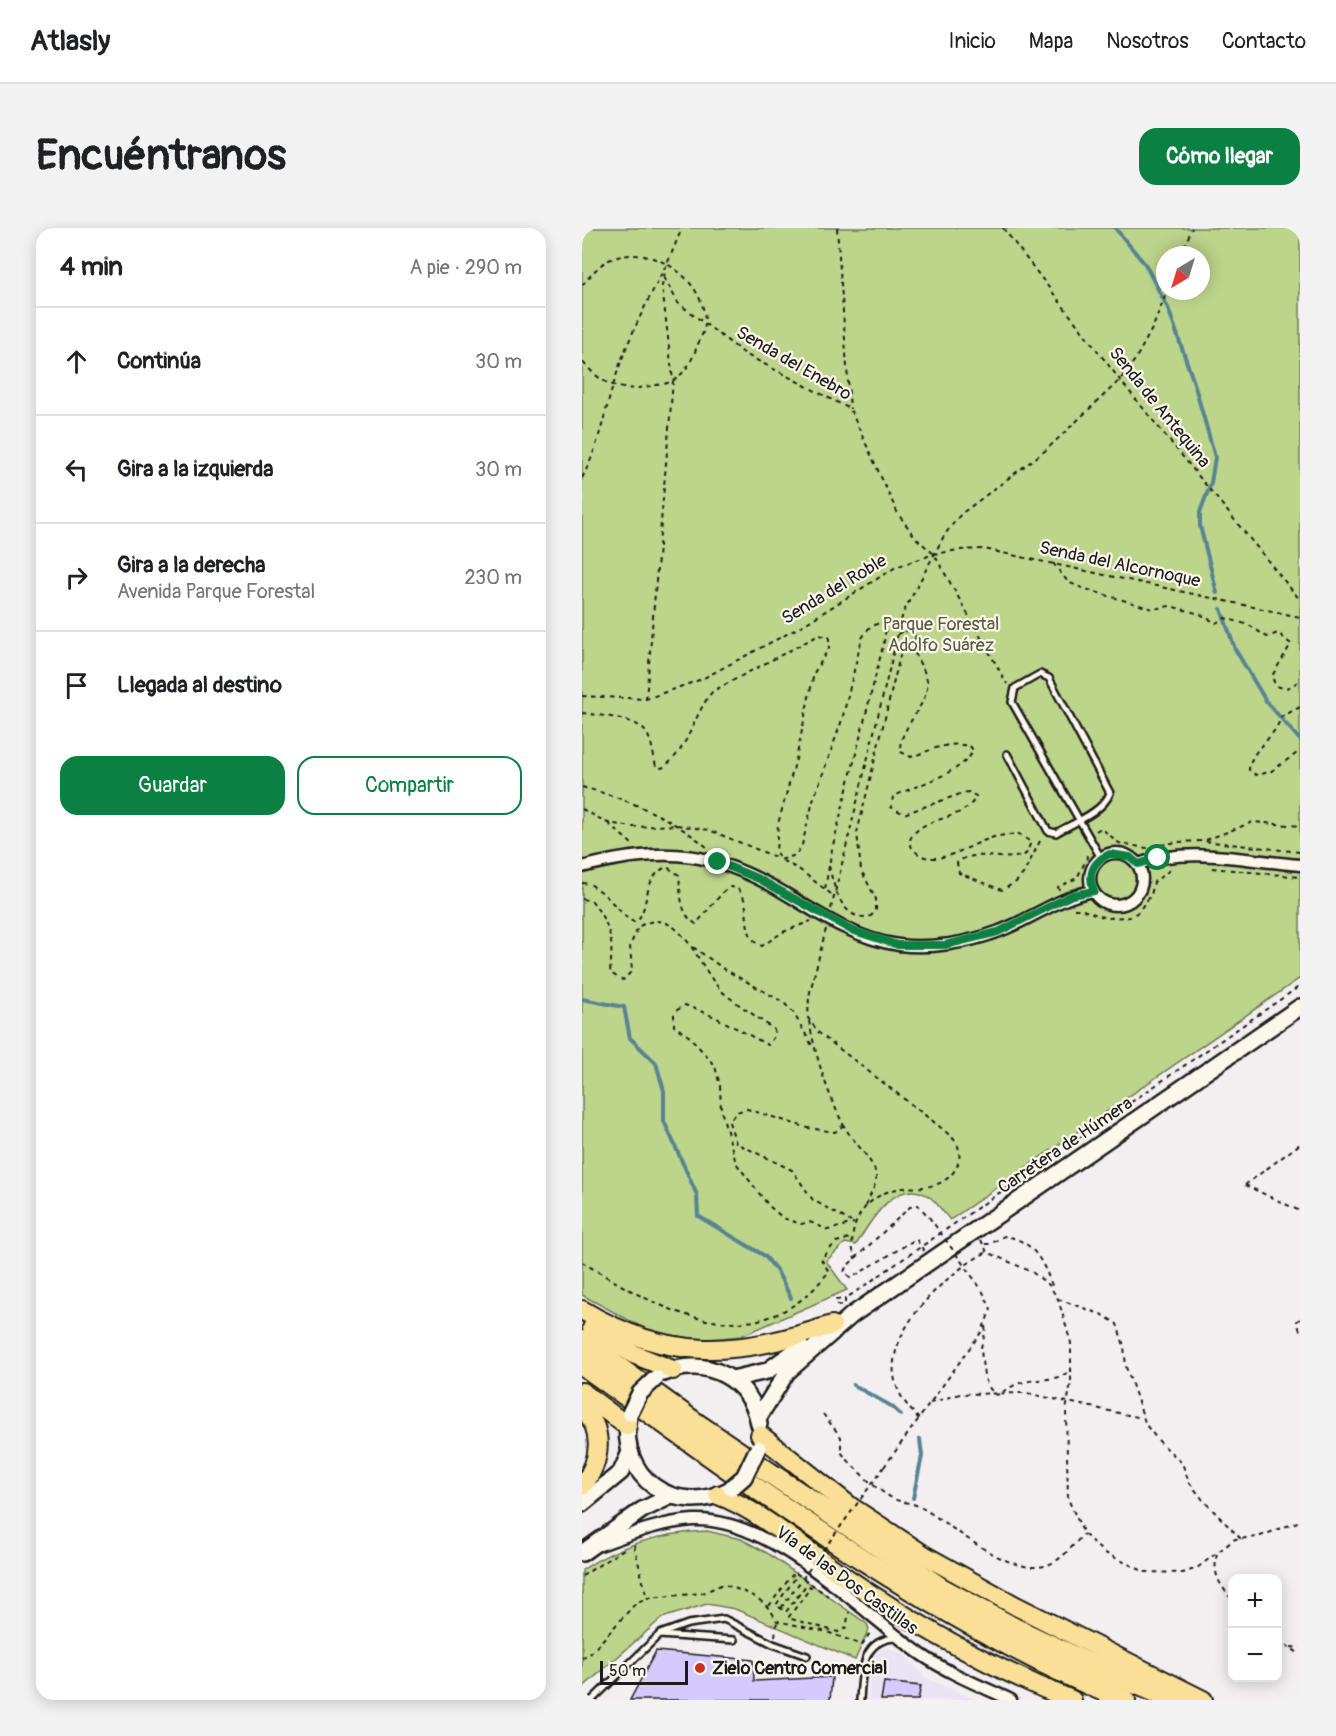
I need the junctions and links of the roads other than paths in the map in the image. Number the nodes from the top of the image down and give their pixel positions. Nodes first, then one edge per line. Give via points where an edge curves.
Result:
1 (1007, 754) dead end
2 (1080, 819) junction
3 (1101, 858) junction
4 (1138, 864) junction
5 (1300, 865) edge
6 (582, 867) edge
7 (1094, 891) junction
8 (1300, 1007) edge
9 (582, 1310) edge
10 (852, 1315) junction
11 (582, 1320) edge
12 (832, 1325) junction
13 (582, 1341) edge
14 (582, 1364) edge
15 (664, 1374) junction
16 (732, 1379) junction
17 (582, 1392) edge
18 (582, 1407) edge
19 (629, 1420) junction
20 (759, 1434) junction
21 (630, 1452) junction
22 (582, 1486) edge
23 (724, 1492) junction
24 (671, 1496) junction
25 (582, 1503) edge
26 (584, 1551) edge
27 (659, 1635) junction
28 (899, 1638) junction
29 (734, 1640) dead end
30 (807, 1656) dead end
31 (1041, 1688) junction
32 (592, 1700) edge
33 (860, 1700) edge
34 (1011, 1700) edge
35 (1065, 1700) edge
36 (1072, 1700) edge
37 (1125, 1700) edge
38 (1175, 1700) edge
39 (1203, 1700) edge

1 - 2 lane via 1048,831 1056,833
2 - 2 lane via 1106,803 1110,793 1049,678 1040,674 1015,688 1012,702
2 - 3 lane
3 - 4 street via 1120,853
3 - 7 street via 1091,873
4 - 5 street via 1198,855
4 - 7 street via 1142,883 1129,902 1116,905 1103,901
6 - 7 street via 644,855 696,856 759,879 851,930 898,945 945,945 998,932 1064,899
8 - 10 main road, Carretera de Húmera
9 - 12 highway via 614,1328 663,1345 714,1350 767,1345
10 - 12 main road, Carretera de Húmera
10 - 20 main road, Carretera de Húmera via 787,1372
11 - 15 highway
12 - 16 main road, Carretera de Húmera via 771,1369
13 - 38 highway via 707,1431 941,1588 1081,1660
14 - 37 highway via 850,1552 940,1608 1008,1646
15 - 16 main road via 707,1368
15 - 19 main road, bridge via 640,1393
16 - 20 main road via 748,1396
17 - 19 highway
18 - 22 highway via 596,1429 598,1450 594,1469
19 - 21 main road
20 - 23 main road, bridge via 744,1477
20 - 39 highway via 851,1507 924,1555
21 - 24 main road via 645,1479
21 - 25 main road via 617,1477
23 - 24 main road via 702,1499
23 - 31 highway via 890,1606
24 - 26 main road via 642,1510
26 - 28 street, Vía de las Dos Castillas via 656,1525 694,1520 728,1524 758,1535 797,1559
27 - 29 lane
27 - 30 lane via 688,1624 723,1619
27 - 32 lane
28 - 33 lane via 878,1641 869,1649 862,1665
28 - 34 street, Vía de las Dos Castillas via 943,1669
31 - 35 street
31 - 36 highway

